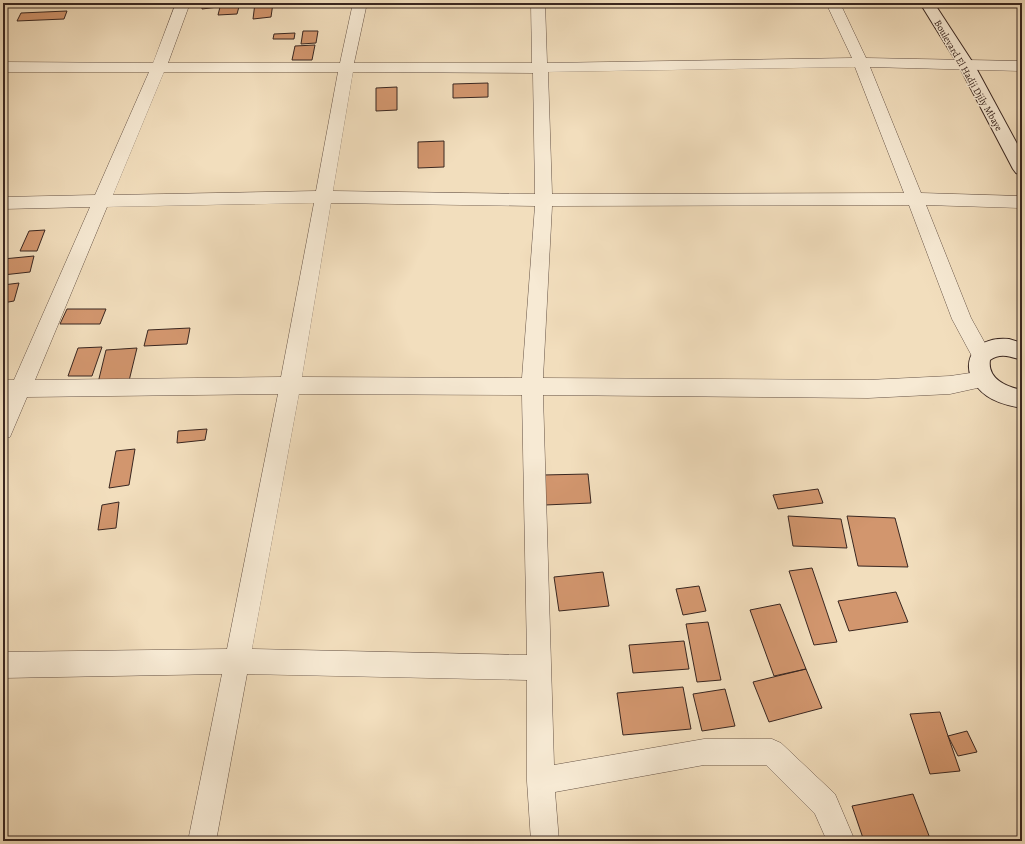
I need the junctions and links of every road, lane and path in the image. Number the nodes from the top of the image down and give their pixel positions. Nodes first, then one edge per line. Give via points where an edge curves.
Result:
1 (183, 3) edge
2 (360, 3) edge
3 (538, 3) edge
4 (833, 3) edge
5 (927, 3) edge
6 (861, 62) junction
7 (967, 66) junction
8 (1022, 66) edge
9 (3, 67) edge
10 (159, 67) junction
11 (346, 68) junction
12 (540, 68) junction
13 (1022, 169) edge
14 (323, 197) junction
15 (914, 198) junction
16 (544, 200) junction
17 (100, 201) junction
18 (1022, 202) edge
19 (3, 203) edge
20 (1022, 352) edge
21 (981, 354) junction
22 (984, 380) junction
23 (290, 385) junction
24 (532, 386) junction
25 (11, 389) edge
26 (1022, 399) edge
27 (3, 430) edge
28 (236, 661) junction
29 (3, 664) edge
30 (540, 668) junction
31 (541, 781) junction
32 (202, 841) edge
33 (544, 841) edge
34 (841, 841) edge

1 - 10 street
2 - 11 street
3 - 12 street
4 - 6 street
5 - 7 main road, Boulevard El Hadji Djily Mbaye
6 - 7 street
6 - 12 street
6 - 15 street
7 - 8 street
7 - 13 main road, Boulevard El Hadji Djily Mbaye
9 - 10 street
10 - 11 street
10 - 17 street
11 - 12 street
11 - 14 street
12 - 16 street
14 - 16 street
14 - 17 street
14 - 23 street
15 - 16 street
15 - 18 street
15 - 21 street via 962,319
16 - 24 street
17 - 19 street
17 - 25 street
20 - 21 main road via 1002,346 988,349
21 - 22 main road via 978,362
22 - 24 street via 950,385 868,389
22 - 26 main road via 1008,397
23 - 24 street
23 - 25 street
23 - 28 street
24 - 30 street
25 - 27 street
28 - 29 street
28 - 30 street
28 - 32 street
30 - 31 street
31 - 33 street
31 - 34 street via 704,752 772,752 825,804

